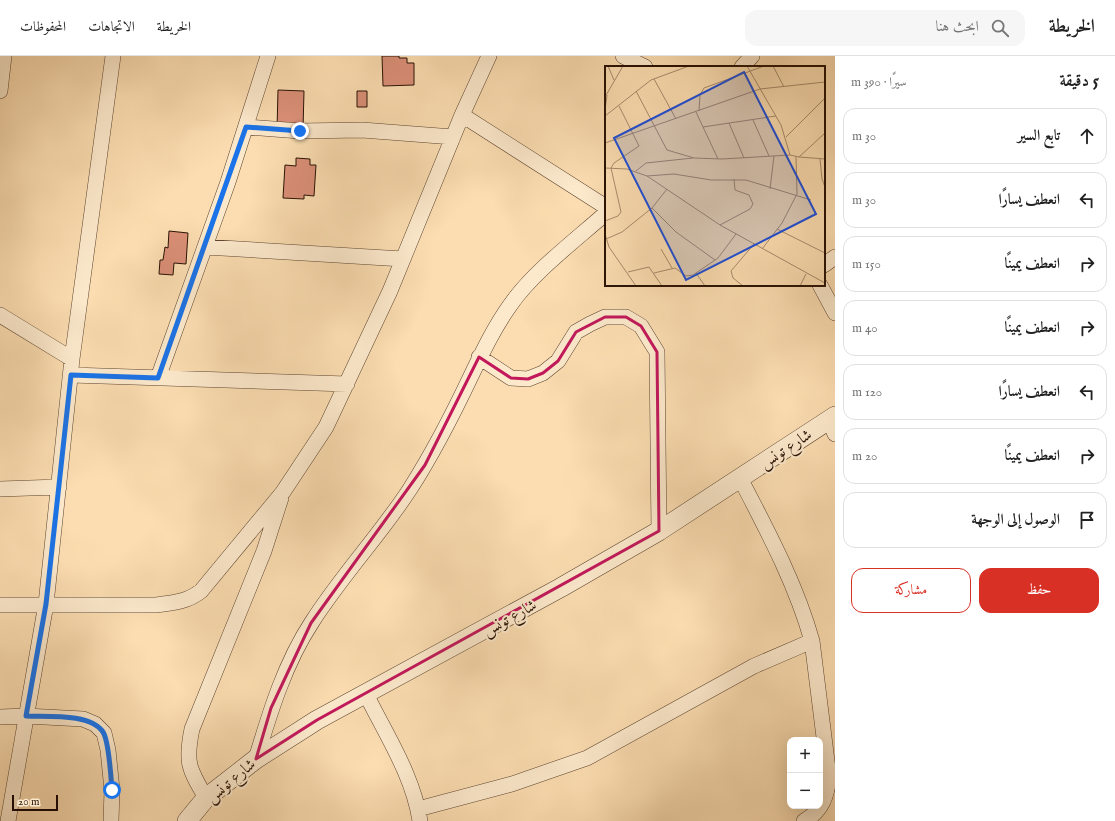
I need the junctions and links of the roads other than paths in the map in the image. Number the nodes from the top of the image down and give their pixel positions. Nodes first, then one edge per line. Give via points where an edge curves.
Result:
1 (4, 56) edge
2 (113, 56) edge
3 (268, 56) edge
4 (489, 56) edge
5 (623, 56) edge
6 (752, 56) edge
7 (643, 66) edge
8 (743, 66) edge
9 (0, 91) edge
10 (462, 115) junction
11 (246, 127) junction
12 (453, 137) junction
13 (605, 206) edge
14 (605, 214) edge
15 (205, 247) junction
16 (835, 257) edge
17 (403, 259) junction
18 (825, 264) edge
19 (821, 286) edge
20 (835, 313) edge
21 (0, 316) edge
22 (479, 357) junction
23 (72, 359) junction
24 (71, 375) junction
25 (158, 378) junction
26 (347, 384) junction
27 (833, 423) edge
28 (740, 478) junction
29 (58, 488) junction
30 (0, 489) edge
31 (282, 492) junction
32 (659, 531) junction
33 (46, 604) junction
34 (0, 605) edge
35 (812, 641) junction
36 (366, 694) junction
37 (26, 716) junction
38 (0, 717) edge
39 (831, 757) edge
40 (256, 758) junction
41 (206, 798) junction
42 (419, 815) edge
43 (8, 821) edge
44 (111, 821) edge
45 (187, 821) edge
46 (804, 821) edge

1 - 9 street
2 - 23 street
3 - 11 street
4 - 10 street
5 - 7 street
6 - 8 street
10 - 12 street
10 - 13 street
11 - 12 street via 300,131 362,130
11 - 15 street
12 - 17 street
14 - 22 street via 527,284 511,303
15 - 17 street
15 - 25 street
16 - 18 street
17 - 26 street
19 - 20 street
21 - 23 street
22 - 32 street via 510,378 528,379 543,373 558,361 576,332 590,324 605,317 626,317 641,326 657,352
22 - 40 street via 425,465 404,499 311,623 288,666 271,708
23 - 24 street
24 - 25 street
24 - 29 street
25 - 26 street
26 - 31 street via 326,427
27 - 28 street, شارع تونس
28 - 32 street, شارع تونس
28 - 35 street via 794,590
29 - 30 street
29 - 33 street
31 - 33 street via 202,591 192,598 179,603 155,605
31 - 41 street via 264,551 192,729 188,752 192,773
32 - 36 street, شارع تونس
33 - 34 street
33 - 37 street
35 - 39 street
35 - 42 street via 754,666 587,758
36 - 40 street, شارع تونس via 317,720
36 - 42 street via 405,769
37 - 38 street
37 - 43 street
37 - 44 street via 83,719 95,724 104,733 112,790
39 - 46 street via 827,792 822,804 815,814
40 - 41 street, شارع تونس
41 - 45 street, شارع تونس

